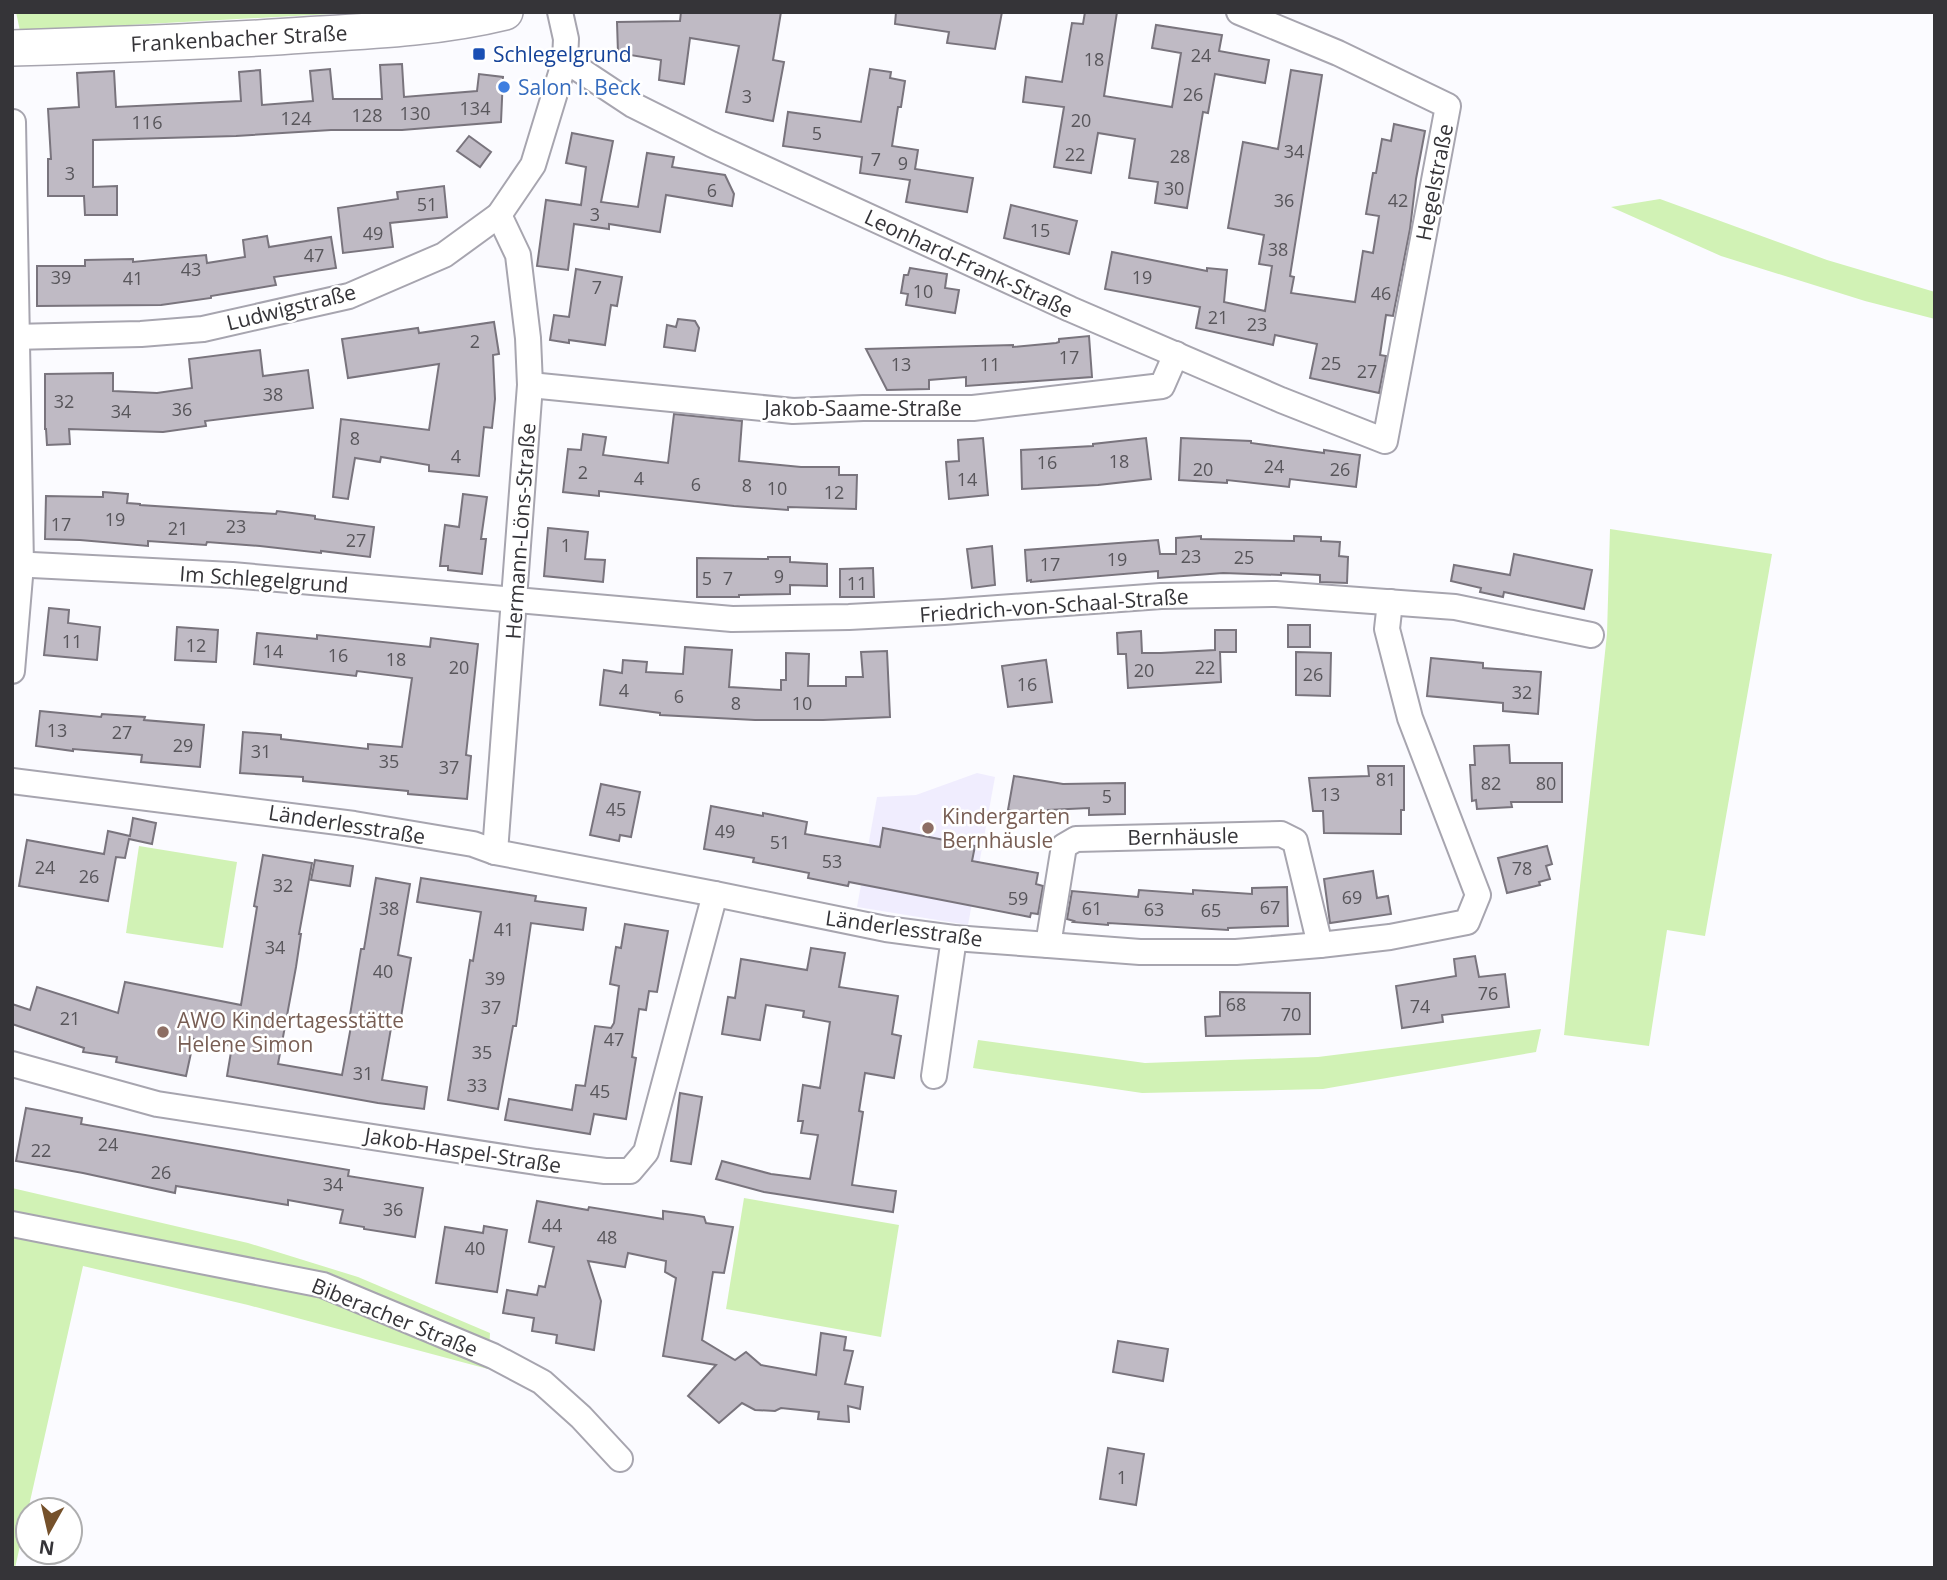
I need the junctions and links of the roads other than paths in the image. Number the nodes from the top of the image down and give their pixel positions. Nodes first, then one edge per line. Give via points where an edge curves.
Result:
1 (505, 12) edge
2 (559, 12) edge
3 (1239, 12) edge
4 (12, 48) edge
5 (565, 60) junction
6 (13, 122) edge
7 (499, 215) junction
8 (14, 336) edge
9 (1176, 355) junction
10 (530, 385) junction
11 (1385, 441) joint
12 (17, 564) edge
13 (514, 600) junction
14 (1390, 602) junction
15 (1591, 635) dead end
16 (12, 671) edge
17 (12, 781) edge
18 (495, 852) junction
19 (715, 894) junction
20 (954, 938) junction
21 (1048, 945) junction
22 (1320, 945) junction
23 (12, 1064) edge
24 (934, 1076) dead end
25 (12, 1224) edge
26 (620, 1459) dead end

1 - 4 main road, Frankenbacher Straße via 333,34
2 - 5 street, Ludwigstraße via 566,39
3 - 11 street, Hegelstraße via 1448,106
5 - 7 street, Ludwigstraße via 533,165
5 - 9 street, Leonhard-Frank-Straße via 633,105 701,139
6 - 8 street
7 - 8 street, Ludwigstraße via 444,254 349,296 203,328
7 - 10 street, Hermann-Löns-Straße via 518,255
8 - 12 street
9 - 10 street, Jakob-Saame-Straße via 1162,386 973,408 793,411
9 - 11 street, Leonhard-Frank-Straße
10 - 13 street, Hermann-Löns-Straße
12 - 13 street, Im Schlegelgrund via 232,575
12 - 16 street
13 - 14 street, Friedrich-von-Schaal-Straße via 732,619 903,615 1161,596 1276,594
13 - 18 street, Hermann-Löns-Straße
14 - 15 street, Friedrich-von-Schaal-Straße via 1455,607
14 - 22 street, Länderlesstraße via 1387,629 1410,718 1478,895 1468,922
17 - 18 street, Länderlesstraße via 354,824 473,844
18 - 19 street, Länderlesstraße
19 - 20 street, Länderlesstraße
19 - 23 street, Jakob-Haspel-Straße via 646,1152 630,1171 536,1162 157,1104
20 - 21 street, Länderlesstraße
20 - 24 street
21 - 22 street, Länderlesstraße via 1140,952
21 - 22 street, Bernhäusle via 1064,846 1076,839 1281,834 1295,841
25 - 26 street, Biberacher Straße via 323,1285 492,1356 541,1382

